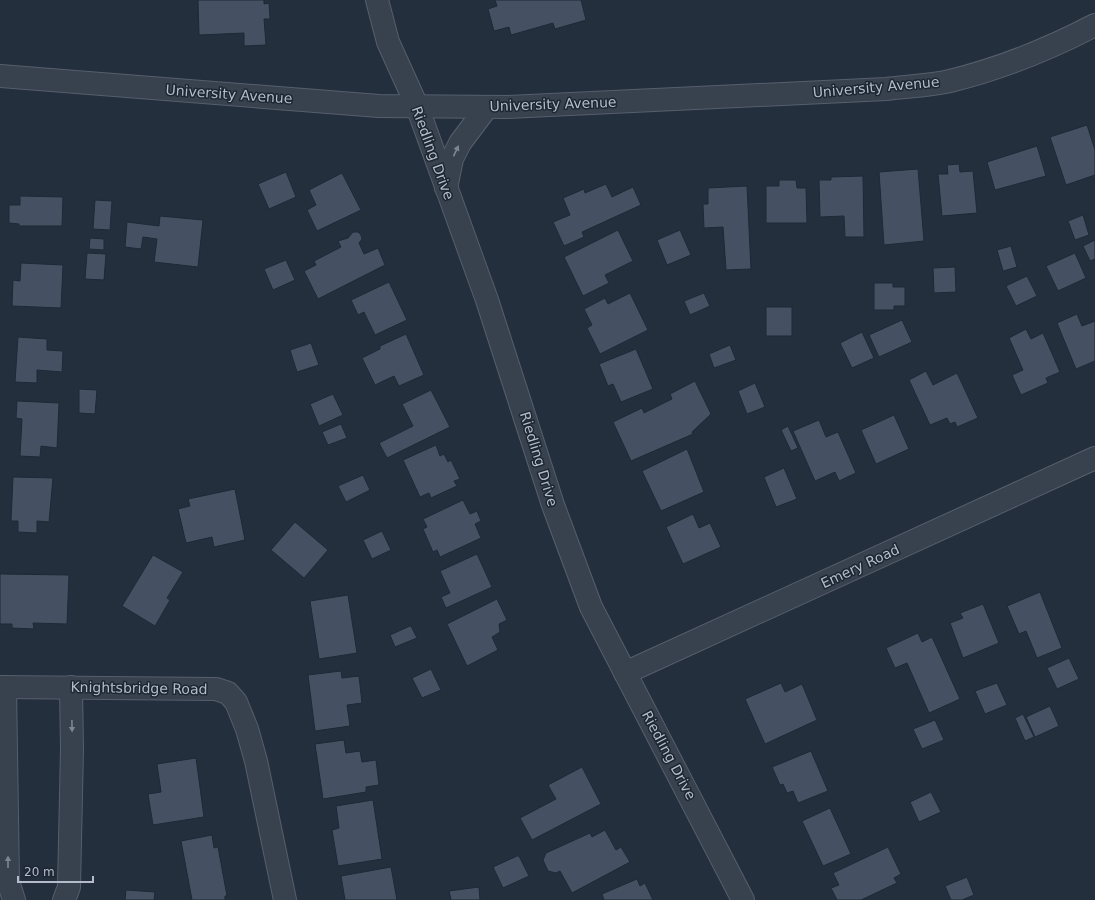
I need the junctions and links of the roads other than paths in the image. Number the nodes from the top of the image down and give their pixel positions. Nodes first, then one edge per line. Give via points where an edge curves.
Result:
1 (377, 0) edge
2 (1095, 25) edge
3 (0, 76) edge
4 (417, 106) junction
5 (486, 107) junction
6 (446, 188) junction
7 (1095, 458) edge
8 (626, 673) junction
9 (3, 687) edge
10 (71, 687) junction
11 (14, 900) edge
12 (64, 900) edge
13 (285, 900) edge
14 (743, 900) edge

1 - 4 street, Riedling Drive via 388,42
2 - 5 street, University Avenue via 1012,64 949,81 886,89
3 - 4 street, University Avenue via 379,106
4 - 5 street, University Avenue
4 - 6 street, Riedling Drive
6 -> 5 street via 452,159 460,142
6 - 8 street, Riedling Drive via 487,300 582,588
7 - 8 street, Emery Road
8 - 14 street, Riedling Drive
9 - 10 street, Knightsbridge Road
11 -> 9 street via 8,881
10 -> 12 street via 69,887
10 - 13 street, Knightsbridge Road via 216,689 228,694 236,702 256,761

